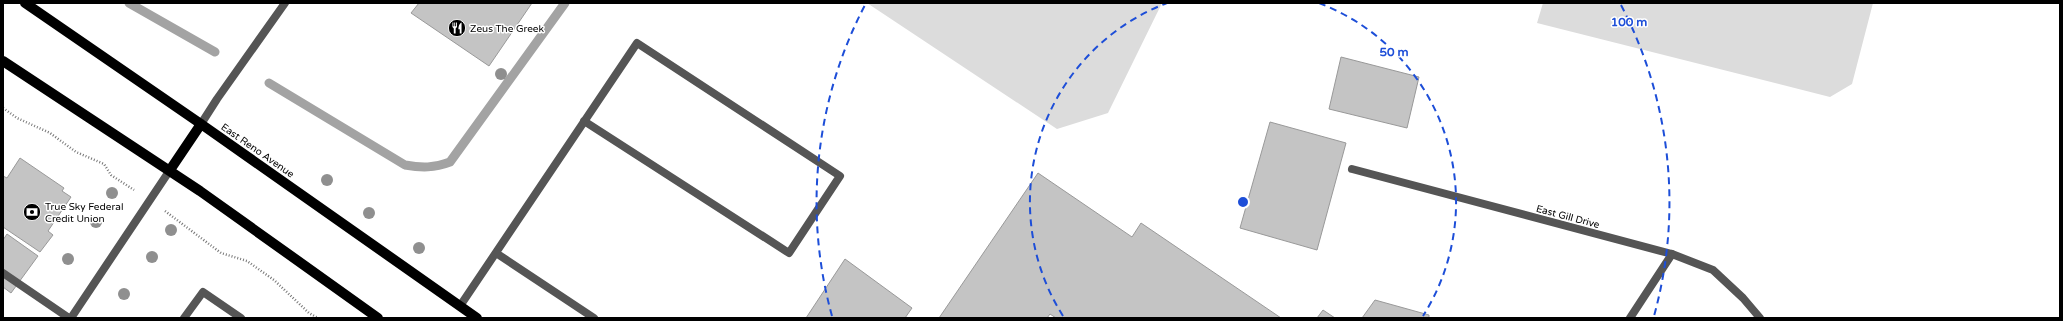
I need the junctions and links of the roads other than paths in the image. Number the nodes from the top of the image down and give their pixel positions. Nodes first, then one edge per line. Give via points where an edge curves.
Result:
1 (24, 3) edge
2 (285, 3) edge
3 (3, 61) edge
4 (584, 121) junction
5 (201, 124) junction
6 (1352, 169) dead end
7 (170, 170) junction
8 (496, 253) junction
9 (1672, 254) junction
10 (3, 273) edge
11 (460, 306) junction
12 (70, 318) edge
13 (184, 318) edge
14 (240, 318) edge
15 (378, 318) edge
16 (477, 318) edge
17 (594, 318) edge
18 (1630, 318) edge
19 (1760, 318) edge

1 - 5 main road, East Reno Avenue
2 - 5 street
3 - 7 main road
4 - 4 street via 637,43 840,176 789,253
4 - 8 street
5 - 7 main road
5 - 11 main road, East Reno Avenue
6 - 9 street, East Gill Drive
7 - 12 street
7 - 15 main road
8 - 11 street
8 - 17 street
9 - 18 street
9 - 19 street, East Gill Drive via 1714,270
10 - 12 street
11 - 16 main road, East Reno Avenue
13 - 14 street via 203,292

